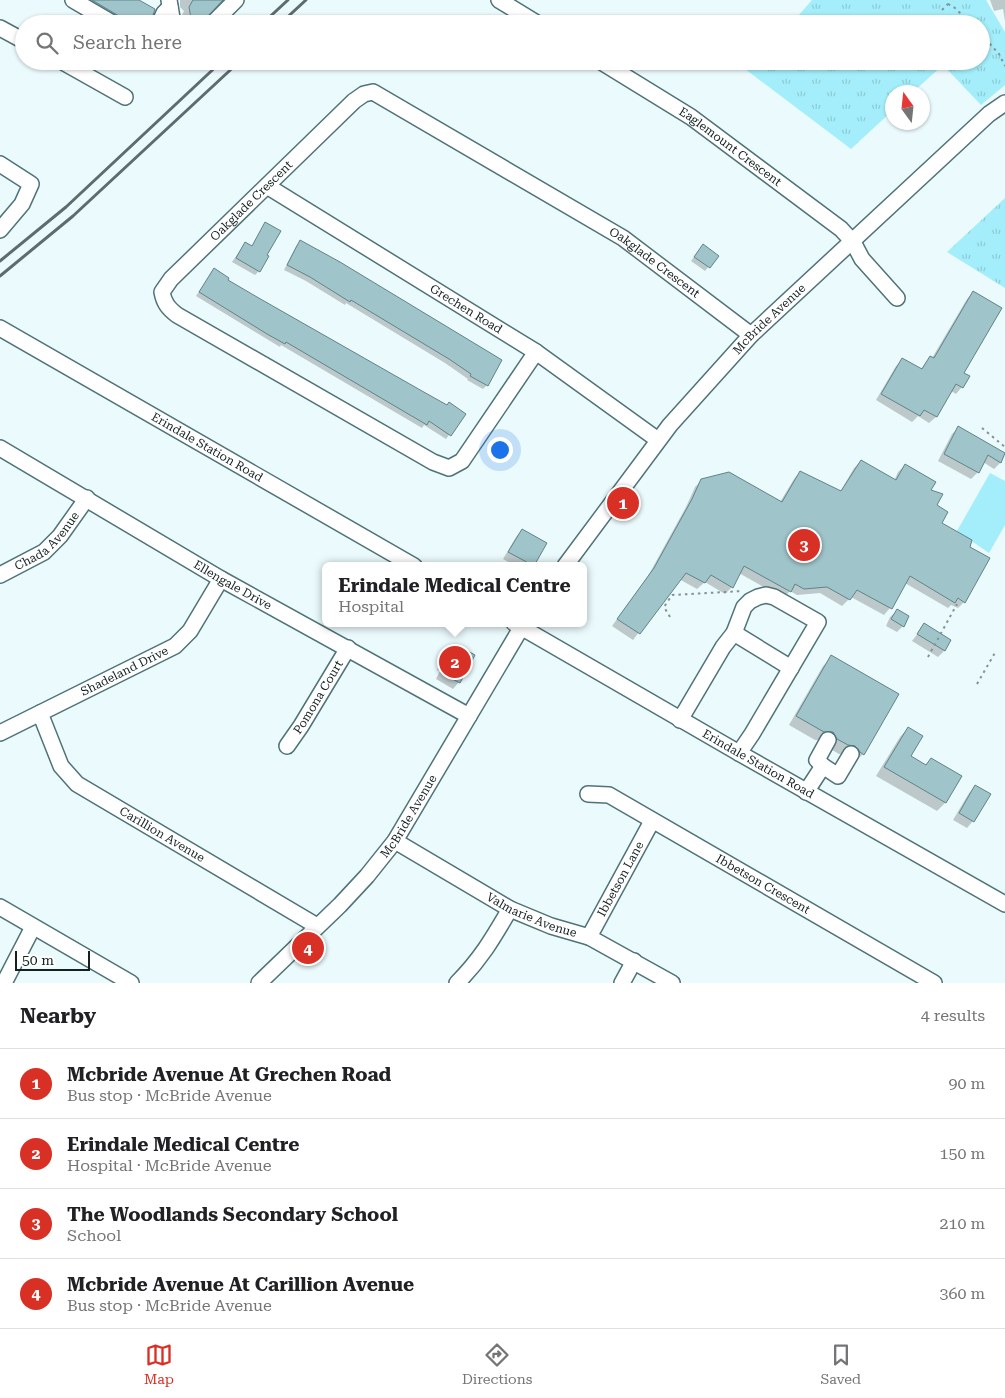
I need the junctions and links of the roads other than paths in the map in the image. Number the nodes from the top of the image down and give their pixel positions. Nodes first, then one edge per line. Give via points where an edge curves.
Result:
1 (73, 0) edge
2 (236, 0) edge
3 (499, 0) edge
4 (170, 4) edge
5 (99, 15) edge
6 (163, 15) edge
7 (221, 15) edge
8 (523, 15) edge
9 (0, 28) edge
10 (15, 36) edge
11 (77, 70) edge
12 (615, 70) edge
13 (125, 97) dead end
14 (1005, 103) edge
15 (0, 164) edge
16 (267, 186) junction
17 (0, 230) edge
18 (853, 242) junction
19 (897, 298) dead end
20 (0, 328) edge
21 (750, 335) junction
22 (536, 352) junction
23 (658, 440) junction
24 (0, 448) edge
25 (87, 498) junction
26 (407, 562) edge
27 (568, 562) edge
28 (0, 575) edge
29 (221, 579) junction
30 (519, 627) edge
31 (523, 627) edge
32 (734, 633) junction
33 (348, 648) junction
34 (791, 668) junction
35 (40, 713) junction
36 (469, 716) junction
37 (680, 720) junction
38 (0, 734) edge
39 (828, 740) dead end
40 (287, 746) dead end
41 (739, 753) junction
42 (851, 754) dead end
43 (823, 766) junction
44 (806, 792) junction
45 (588, 794) dead end
46 (652, 821) junction
47 (395, 842) junction
48 (1005, 904) edge
49 (0, 907) edge
50 (510, 909) junction
51 (317, 926) junction
52 (33, 927) junction
53 (589, 937) junction
54 (634, 961) junction
55 (4, 983) edge
56 (131, 983) edge
57 (259, 983) edge
58 (457, 983) edge
59 (622, 983) edge
60 (672, 983) edge
61 (934, 983) edge

1 - 5 street
2 - 7 street
3 - 8 street
4 - 6 street
9 - 10 street
11 - 13 street
12 - 18 street, Eaglemount Crescent via 691,117 841,229
14 - 18 street, McBride Avenue via 989,114
15 - 17 street via 31,184 22,204
16 - 21 street, Oakglade Crescent via 354,101 373,92 623,238
16 - 22 street, Grechen Road
16 - 22 street, Oakglade Crescent via 171,279 162,292 164,301 176,315 433,462 449,468 462,461
18 - 19 street, Eaglemount Crescent via 862,259
18 - 21 street, McBride Avenue
20 - 26 street, Erindale Station Road
21 - 23 street, McBride Avenue
22 - 23 street, Grechen Road
23 - 27 street, McBride Avenue
24 - 25 street, Ellengale Drive
25 - 28 street, Chada Avenue via 60,536 44,552
25 - 29 street, Ellengale Drive
29 - 33 street, Ellengale Drive
29 - 35 street, Shadeland Drive via 190,631 175,646
30 - 36 street, McBride Avenue
31 - 37 street, Erindale Station Road
32 - 34 street
32 - 34 street via 750,600 766,596 774,597 818,622
32 - 37 street via 722,647
33 - 36 street, Ellengale Drive
33 - 40 street, Pomona Court
34 - 41 street
35 - 38 street, Shadeland Drive
35 - 51 street, Carillion Avenue via 61,766 78,784
36 - 47 street, McBride Avenue
37 - 41 street, Erindale Station Road
39 - 43 street via 818,760
41 - 44 street, Erindale Station Road
42 - 43 street via 838,776
43 - 44 street
44 - 48 street, Erindale Station Road
45 - 46 street, Ibbetson Crescent via 609,796
46 - 53 street, Ibbetson Lane
46 - 61 street, Ibbetson Crescent
47 - 50 street, Valmarie Avenue
47 - 51 street, McBride Avenue
49 - 52 street
50 - 53 street, Valmarie Avenue
50 - 58 street via 486,950
51 - 57 street, McBride Avenue
52 - 55 street
52 - 56 street
53 - 54 street, Valmarie Avenue
54 - 59 street
54 - 60 street, Valmarie Avenue

